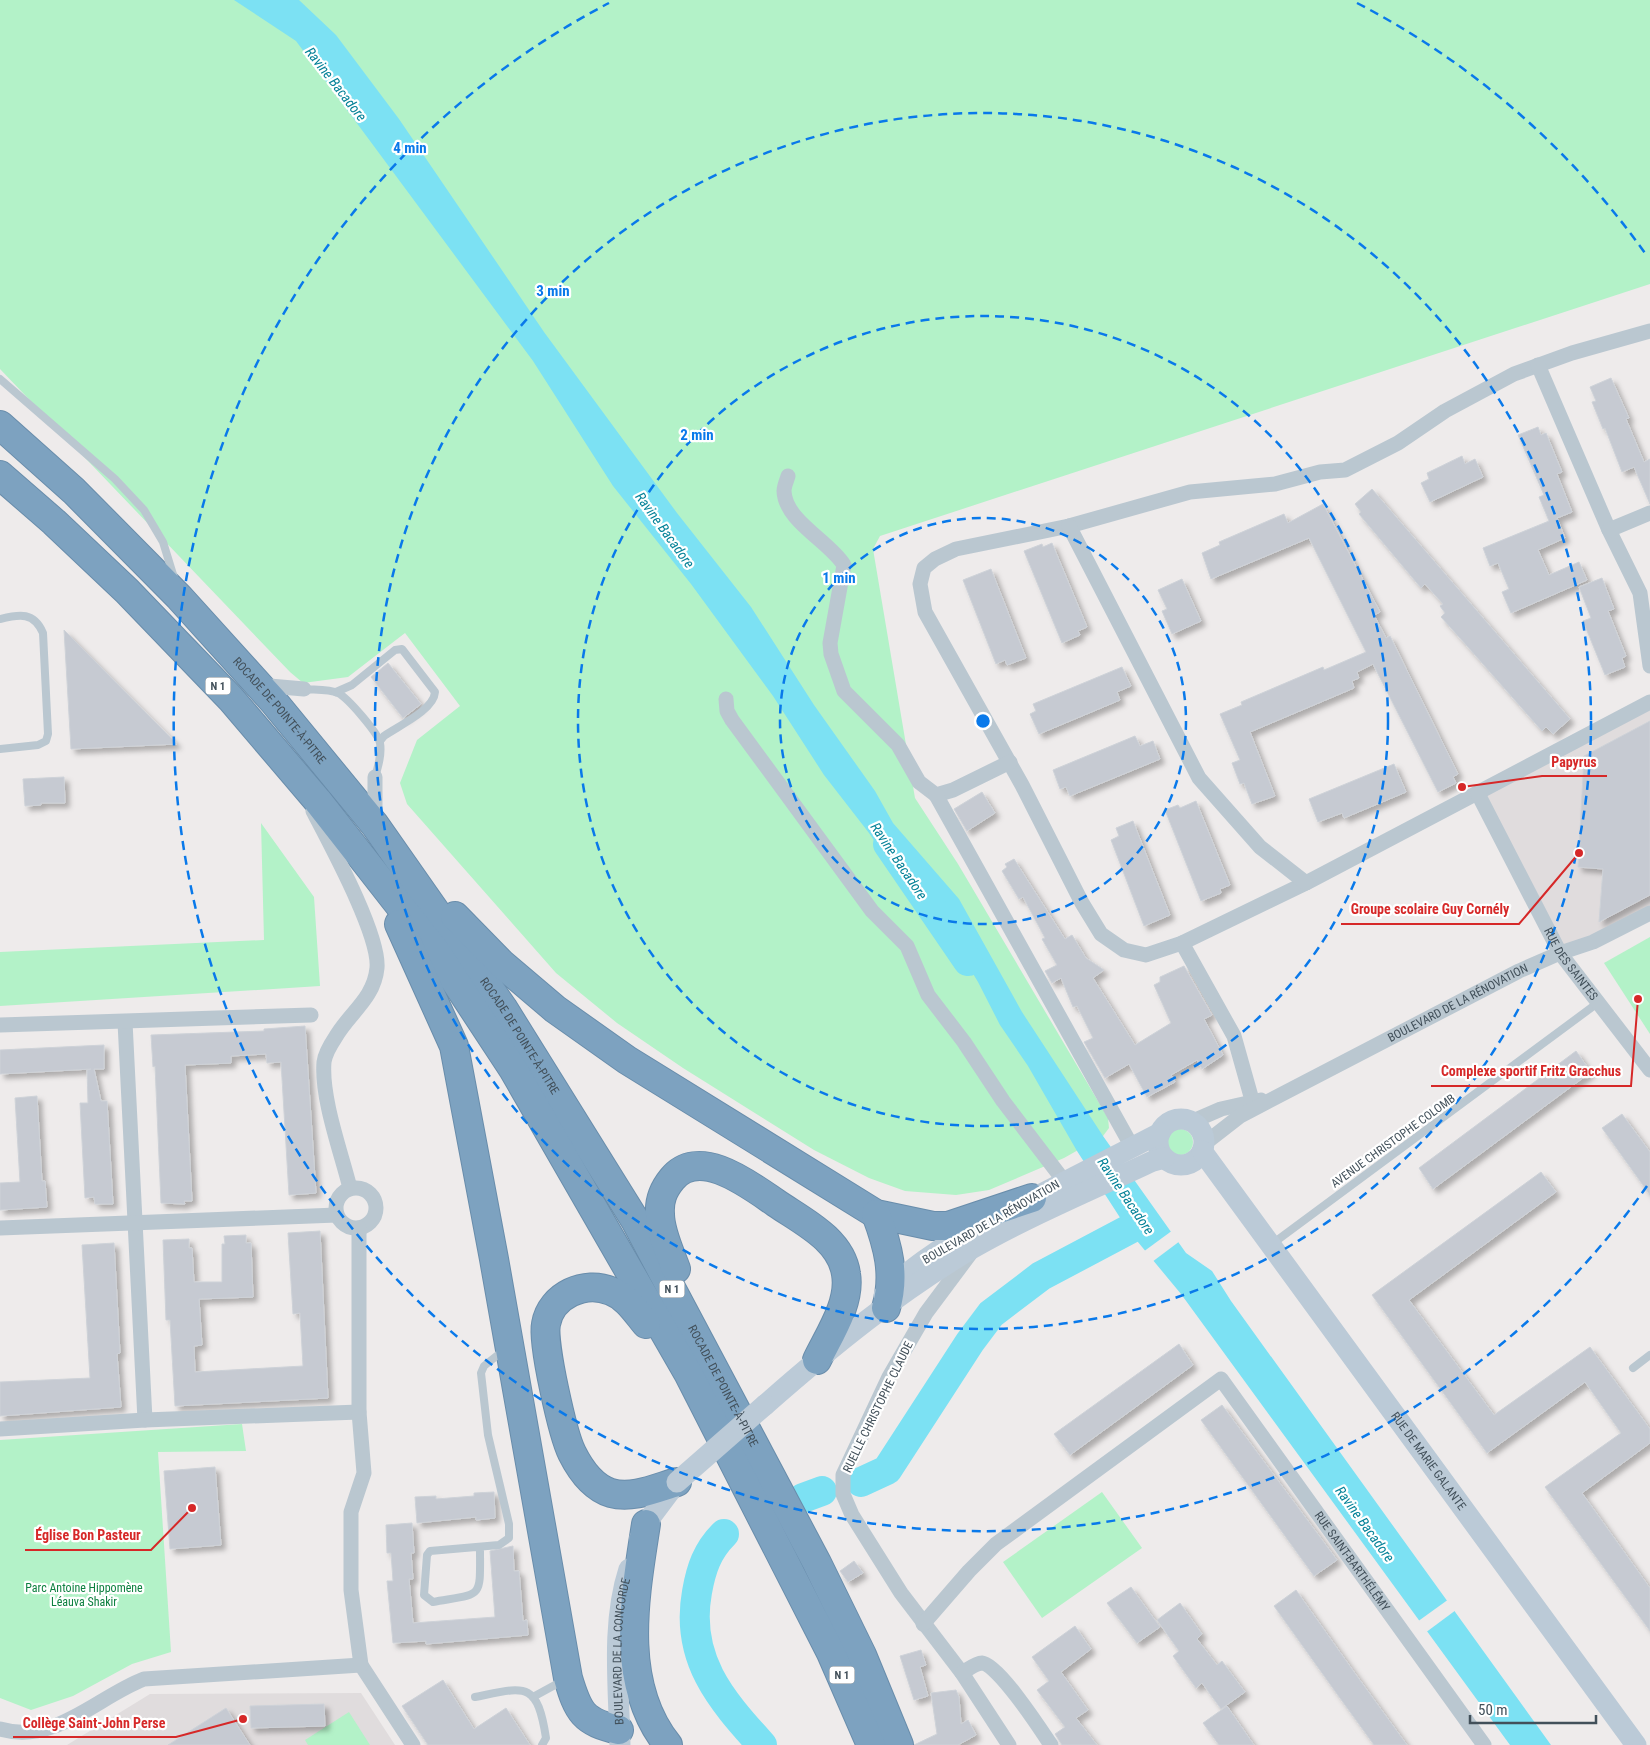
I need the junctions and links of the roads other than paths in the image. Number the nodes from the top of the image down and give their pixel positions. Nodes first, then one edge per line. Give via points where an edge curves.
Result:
1 (1650, 332) edge
2 (1538, 365) junction
3 (0, 379) edge
4 (0, 425) edge
5 (0, 475) edge
6 (788, 476) dead end
7 (1650, 513) edge
8 (1068, 526) junction
9 (1609, 530) junction
10 (179, 597) junction
11 (0, 619) edge
12 (1650, 666) edge
13 (258, 684) junction
14 (304, 689) joint
15 (336, 692) junction
16 (726, 699) dead end
17 (1650, 702) edge
18 (380, 741) junction
19 (0, 748) edge
20 (1010, 762) junction
21 (291, 769) junction
22 (375, 778) joint
23 (1478, 794) junction
24 (936, 795) junction
25 (375, 825) junction
26 (401, 858) junction
27 (367, 863) junction
28 (1306, 883) junction
29 (1650, 913) edge
30 (1182, 943) junction
31 (1560, 953) junction
32 (1599, 1002) junction
33 (311, 1015) dead end
34 (125, 1022) junction
35 (0, 1025) edge
36 (1650, 1070) edge
37 (1252, 1100) junction
38 (1270, 1100) junction
39 (1191, 1122) junction
40 (1145, 1139) junction
41 (1203, 1147) junction
42 (1159, 1159) junction
43 (1186, 1165) junction
44 (1222, 1176) junction
45 (1078, 1181) junction
46 (350, 1188) junction
47 (1032, 1198) junction
48 (876, 1214) junction
49 (337, 1215) junction
50 (136, 1222) junction
51 (0, 1228) edge
52 (359, 1228) junction
53 (1272, 1244) junction
54 (975, 1247) junction
55 (889, 1298) junction
56 (510, 1346) junction
57 (1650, 1355) edge
58 (817, 1360) junction
59 (1633, 1368) dead end
60 (688, 1373) junction
61 (716, 1373) junction
62 (358, 1412) junction
63 (145, 1420) junction
64 (0, 1429) edge
65 (677, 1482) junction
66 (646, 1524) junction
67 (480, 1547) junction
68 (808, 1607) junction
69 (923, 1624) junction
70 (361, 1665) junction
71 (962, 1673) junction
72 (568, 1678) junction
73 (475, 1697) dead end
74 (533, 1697) junction
75 (0, 1729) edge
76 (620, 1737) edge
77 (413, 1745) edge
78 (542, 1745) edge
79 (668, 1745) edge
80 (852, 1745) edge
81 (871, 1745) edge
82 (899, 1745) edge
83 (1009, 1745) edge
84 (1051, 1745) edge
85 (1484, 1745) edge
86 (1636, 1745) edge

1 - 2 street
2 - 8 street via 1474,395 1398,443 1346,470 1320,472 1275,484 1190,492
2 - 9 street
3 - 10 lane via 115,479 144,510 170,561
4 - 10 highway, ROCADE DE POINTE-À-PITRE / N 1 via 74,491
5 - 21 highway, ROCADE DE POINTE-À-PITRE / N 1 via 127,591 231,699
6 - 24 street via 784,491 796,518 833,550 844,565 830,643 844,691 898,745 919,782
7 - 9 street
8 - 20 street via 956,549 924,568 920,584 925,612
8 - 28 street via 1198,778 1260,847
9 - 12 street via 1640,594
10 - 13 highway, ROCADE DE POINTE-À-PITRE / N 1
11 - 19 lane via 27,616 39,622 44,633 48,734 46,741 38,745
13 - 14 street
13 - 25 highway, ROCADE DE POINTE-À-PITRE / N 1
14 - 15 lane
15 - 18 lane via 354,708
15 - 18 lane via 352,685 395,650 402,649 435,692 434,699 429,707
16 - 45 street via 732,720 872,911 907,946 928,995 1003,1101
17 - 23 street
18 - 22 lane via 381,753
20 - 24 street
20 - 30 street via 1101,934 1124,950 1146,955
21 - 27 highway, ROCADE DE POINTE-À-PITRE / N 1
21 - 46 street via 340,863 376,951 375,979 365,1001 335,1038 324,1061 326,1095
22 - 25 street
23 - 28 street
23 - 31 street, RUE DES SAINTES
24 - 40 street
25 - 26 highway, ROCADE DE POINTE-À-PITRE / N 1
26 - 48 highway via 502,964 555,1009 659,1080
26 - 61 highway, ROCADE DE POINTE-À-PITRE / N 1 via 503,1008 635,1220
27 - 56 highway via 413,950 454,1046
27 - 60 highway, ROCADE DE POINTE-À-PITRE / N 1 via 436,952 513,1069
28 - 30 street
29 - 31 street, BOULEVARD DE LA RÉNOVATION via 1593,942
30 - 37 street via 1234,1036
31 - 32 street, RUE DES SAINTES
31 - 38 street, BOULEVARD DE LA RÉNOVATION
32 - 36 street, RUE DES SAINTES
32 - 53 lane, AVENUE CHRISTOPHE COLOMB
33 - 34 street
34 - 35 street
34 - 50 street
37 - 38 street, BOULEVARD DE LA RÉNOVATION
37 - 39 street, BOULEVARD DE LA RÉNOVATION
38 - 41 street, BOULEVARD DE LA RÉNOVATION via 1229,1123
39 - 40 main road, BOULEVARD DE LA RÉNOVATION via 1175,1120
39 - 41 main road, RUE DE MARIE GALANTE via 1202,1133
40 - 42 main road via 1158,1146
40 - 45 main road, BOULEVARD DE LA RÉNOVATION
41 - 43 main road via 1198,1158
41 - 44 main road, RUE DE MARIE GALANTE
42 - 43 main road
42 - 45 main road, BOULEVARD DE LA RÉNOVATION
43 - 44 main road
44 - 53 main road, RUE DE MARIE GALANTE
45 - 47 main road, BOULEVARD DE LA RÉNOVATION
45 - 54 main road, BOULEVARD DE LA RÉNOVATION via 1037,1214
46 - 49 street via 338,1199
46 - 52 street via 368,1192 376,1205 372,1220
47 - 48 highway via 948,1226
47 - 55 main road, BOULEVARD DE LA RÉNOVATION via 942,1247 913,1268
48 - 55 highway via 888,1246
49 - 50 street
49 - 52 street via 348,1226
50 - 51 street
50 - 63 street
52 - 62 street
53 - 86 main road, RUE DE MARIE GALANTE
54 - 55 main road, BOULEVARD DE LA RÉNOVATION
54 - 69 street, RUELLE CHRISTOPHE CLAUDE via 926,1313 889,1377 843,1475 843,1494 852,1515
55 - 58 main road, BOULEVARD DE LA RÉNOVATION
56 - 67 lane via 484,1366 481,1373 488,1435 509,1524 509,1538 499,1545
56 - 72 highway
57 - 59 lane
58 - 61 highway via 844,1297 846,1274 837,1251 814,1229 731,1174 714,1168 687,1168 665,1187 660,1201 660,1216 678,1275
58 - 65 main road, BOULEVARD DE LA RÉNOVATION, bridge
60 - 65 highway via 667,1356 632,1306 611,1290 584,1288 568,1292 548,1315 545,1346 568,1443 583,1472 610,1493 627,1495
60 - 68 highway, ROCADE DE POINTE-À-PITRE / N 1
61 - 82 highway, ROCADE DE POINTE-À-PITRE / N 1 via 817,1562 862,1655
62 - 63 street
62 - 70 street via 364,1473 350,1512 351,1590
63 - 64 street
65 - 66 main road, BOULEVARD DE LA CONCORDE
66 - 76 main road, BOULEVARD DE LA CONCORDE via 628,1572 620,1613
66 - 79 highway via 637,1585 635,1660 643,1700 659,1735
67 - 67 lane via 430,1551 424,1594 427,1599 433,1602 477,1592 480,1585
68 - 80 highway via 819,1650
68 - 81 highway, ROCADE DE POINTE-À-PITRE / N 1 via 832,1653
69 - 71 street, RUELLE CHRISTOPHE CLAUDE
69 - 85 street, RUE SAINT-BARTHÉLÉMY via 996,1544 1221,1378
70 - 75 street via 144,1679 54,1729 35,1734
70 - 77 street
71 - 83 street, RUELLE CHRISTOPHE CLAUDE
71 - 84 street via 978,1664 990,1666 1002,1677
72 - 74 lane
72 - 76 highway via 576,1705 588,1717
73 - 74 lane via 517,1688
74 - 78 lane via 543,1716 546,1738

